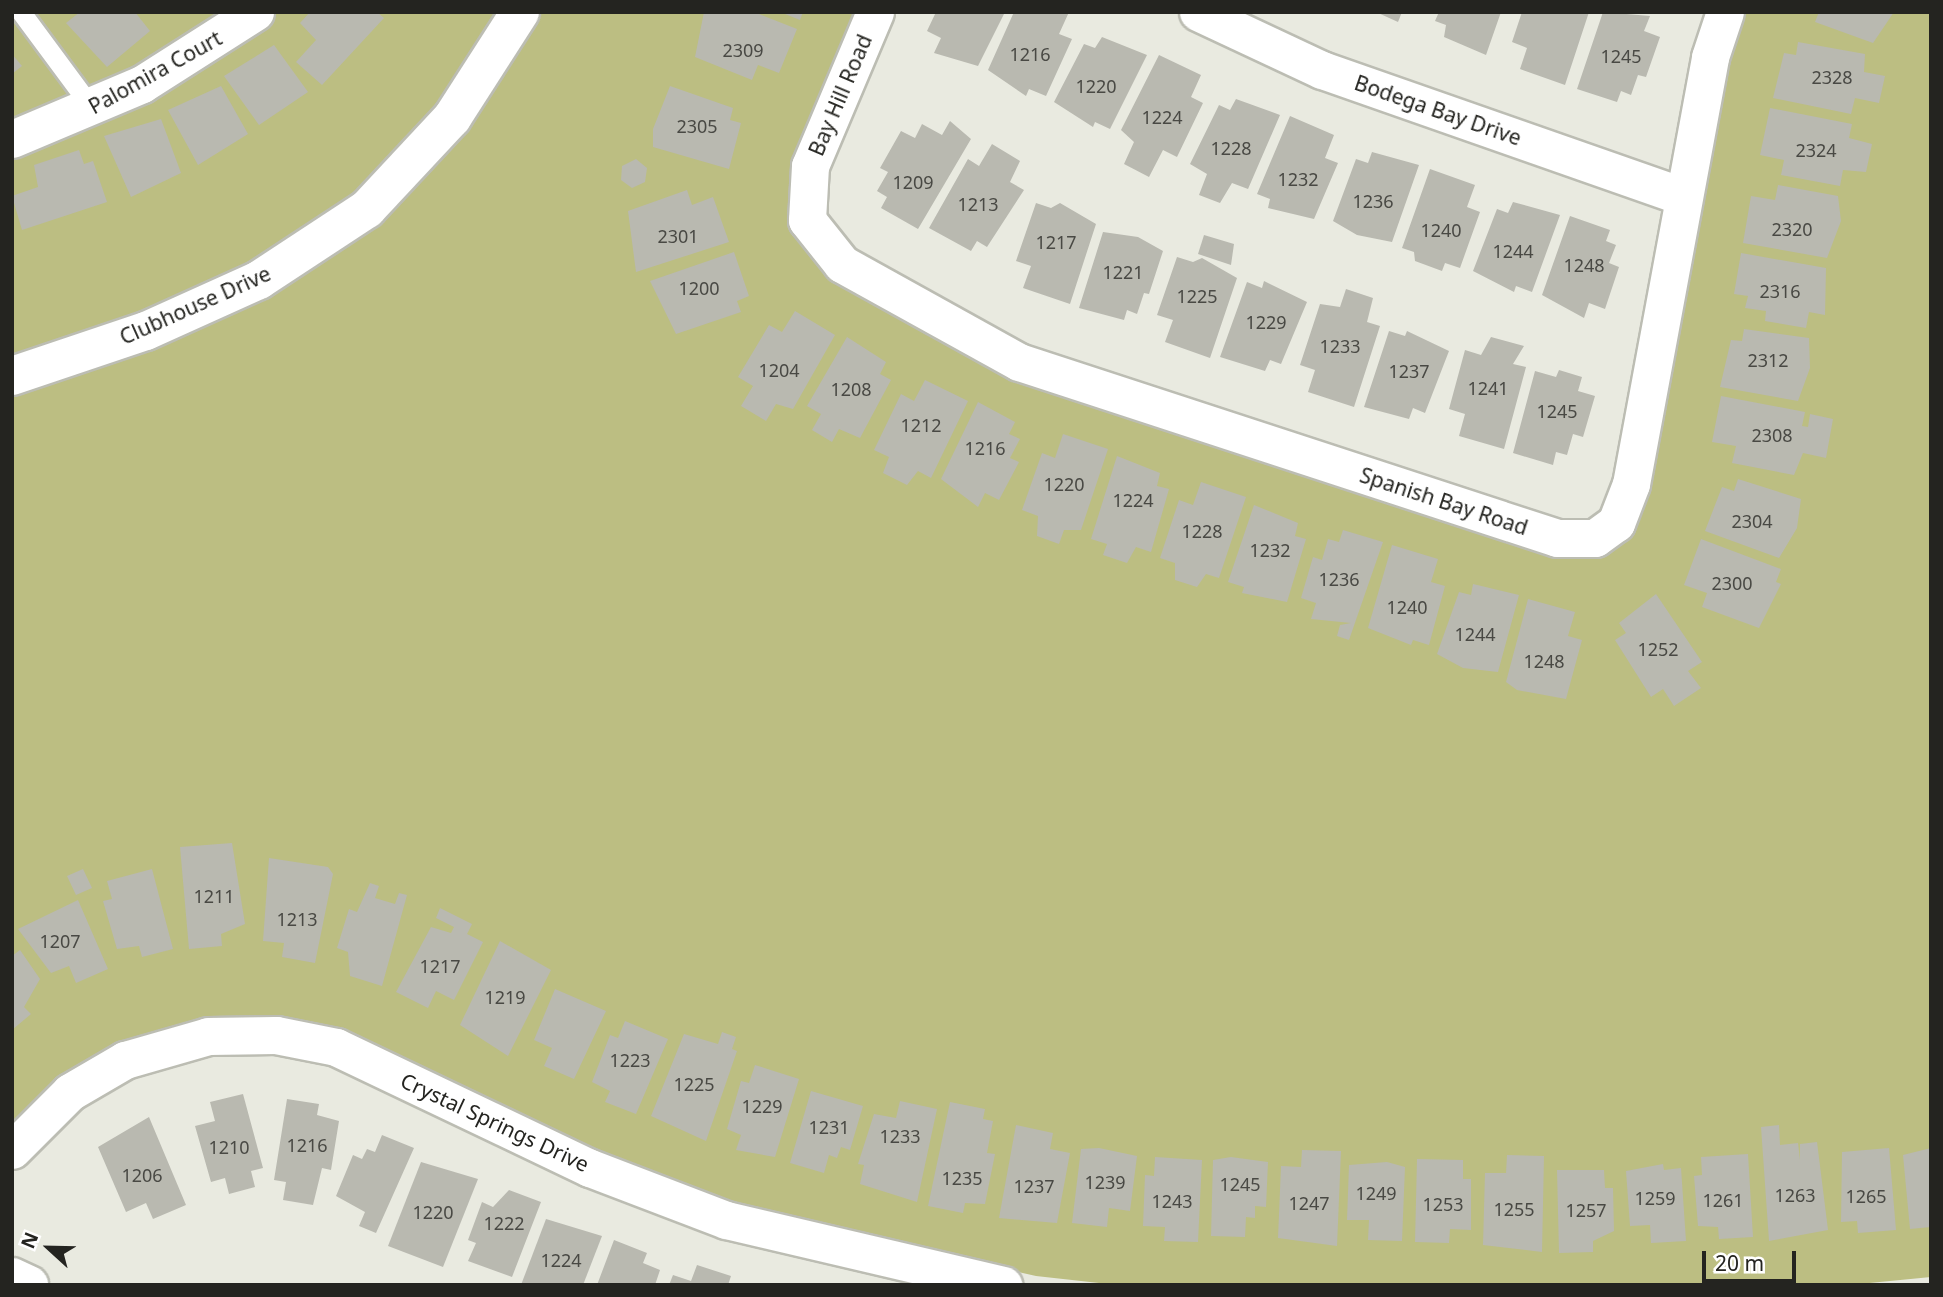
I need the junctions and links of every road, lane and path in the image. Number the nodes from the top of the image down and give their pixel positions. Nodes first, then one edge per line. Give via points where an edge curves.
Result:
1 (21, 12) edge
2 (255, 12) edge
3 (520, 12) edge
4 (875, 12) edge
5 (1198, 12) edge
6 (1726, 12) edge
7 (92, 108) junction
8 (12, 139) edge
9 (1682, 196) junction
10 (807, 220) joint
11 (12, 376) edge
12 (12, 1150) edge
13 (12, 1277) edge
14 (29, 1285) edge
15 (1004, 1285) edge

1 - 7 lane
2 - 7 street, Palomira Court via 191,56
3 - 11 street, Clubhouse Drive via 452,118 367,209 259,280 146,331
4 - 10 street, Bay Hill Road via 810,166
5 - 9 street, Bodega Bay Drive via 1322,70
6 - 9 street, Spanish Bay Road via 1710,57
7 - 8 street, Palomira Court
9 - 10 street, Spanish Bay Road via 1631,484 1616,523 1595,538 1557,538 1019,362 842,264
12 - 15 street, Crystal Springs Drive via 70,1092 125,1060 208,1036 276,1035 336,1047 590,1168 726,1220
13 - 14 street

